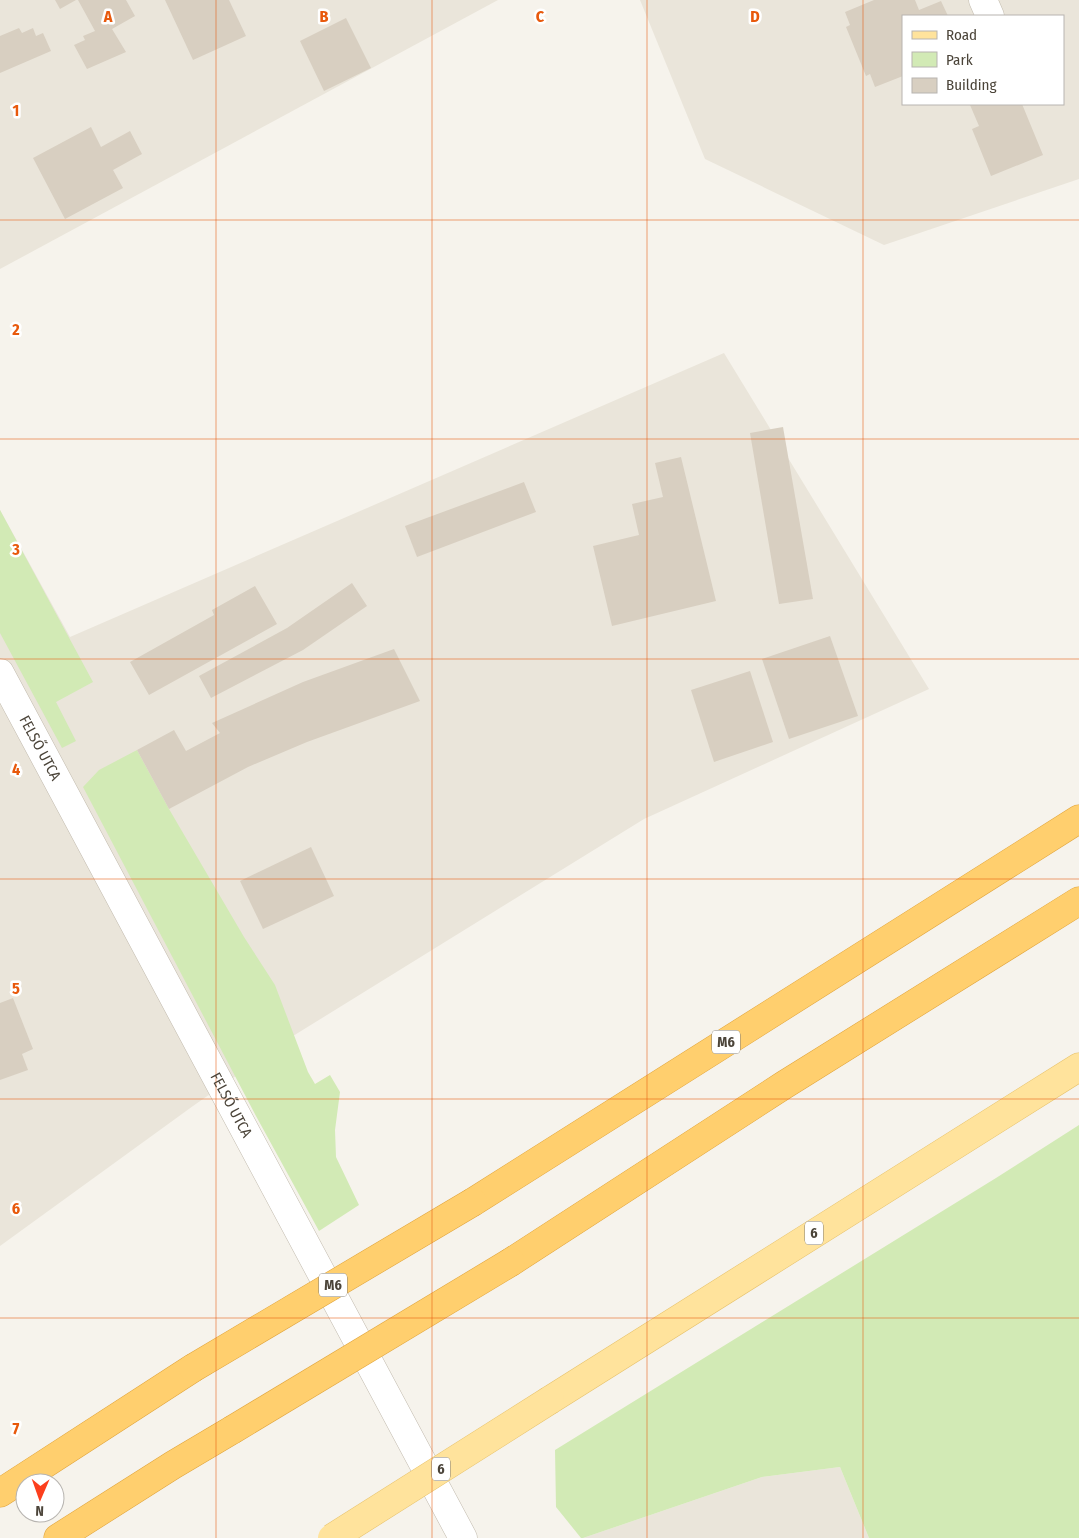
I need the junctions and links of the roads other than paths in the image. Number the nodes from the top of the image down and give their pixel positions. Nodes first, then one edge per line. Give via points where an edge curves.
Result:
1 (983, 0) edge
2 (990, 15) edge
3 (0, 673) edge
4 (1079, 819) edge
5 (1079, 901) edge
6 (1079, 1067) edge
7 (0, 1493) edge
8 (58, 1538) edge
9 (332, 1538) edge
10 (463, 1538) edge

1 - 2 street
3 - 10 street, FELSŐ UTCA
4 - 7 highway, M6, bridge via 473,1202 193,1368
5 - 8 highway, bridge via 511,1262
6 - 9 main road, 6, bridge

